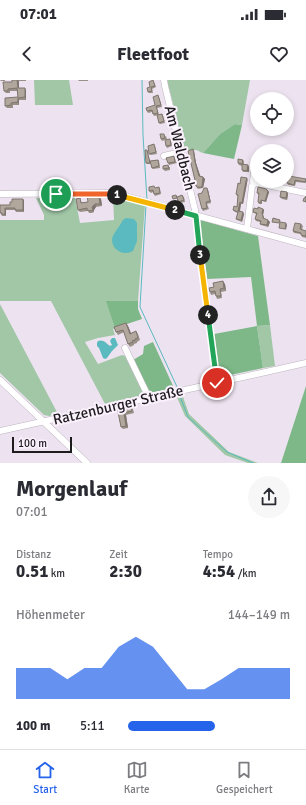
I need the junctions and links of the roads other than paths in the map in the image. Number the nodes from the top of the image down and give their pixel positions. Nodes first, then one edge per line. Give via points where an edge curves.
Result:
1 (164, 80) edge
2 (181, 152) junction
3 (164, 156) dead end
4 (252, 188) edge
5 (282, 188) edge
6 (306, 193) edge
7 (0, 194) edge
8 (196, 216) junction
9 (247, 229) junction
10 (306, 245) edge
11 (125, 348) dead end
12 (306, 363) edge
13 (0, 380) edge
14 (217, 383) junction
15 (149, 398) junction
16 (44, 421) junction
17 (0, 431) edge
18 (87, 463) edge

1 - 2 street, Am Waldbach
2 - 3 street
2 - 8 street, Am Waldbach
4 - 9 street
5 - 6 street
7 - 8 street via 113,194
8 - 9 street
8 - 14 street, Am Waldbach
9 - 10 street
11 - 15 street
12 - 14 street, Ratzenburger Straße
13 - 16 street
14 - 15 street, Ratzenburger Straße
15 - 16 street, Ratzenburger Straße
16 - 17 street, Ratzenburger Straße
16 - 18 street

